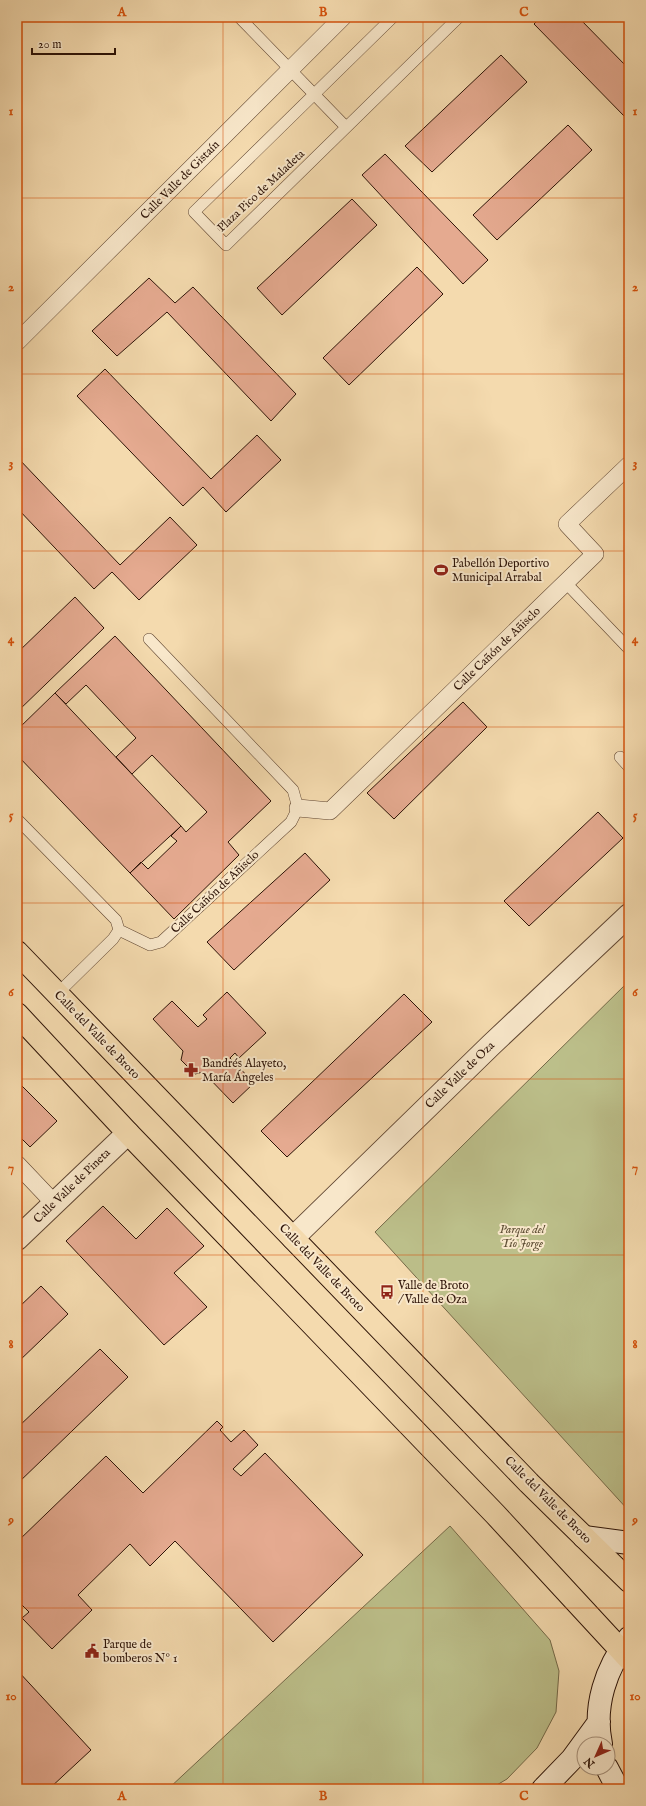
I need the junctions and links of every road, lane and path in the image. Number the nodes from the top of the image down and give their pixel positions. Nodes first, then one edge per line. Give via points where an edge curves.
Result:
1 (239, 17) edge
2 (343, 17) edge
3 (393, 17) edge
4 (459, 17) edge
5 (290, 70) junction
6 (314, 94) junction
7 (346, 128) junction
8 (17, 342) edge
9 (629, 465) edge
10 (566, 583) junction
11 (149, 639) dead end
12 (629, 649) edge
13 (620, 757) dead end
14 (629, 767) edge
15 (298, 808) junction
16 (17, 819) edge
17 (629, 915) edge
18 (119, 930) junction
19 (17, 952) edge
20 (57, 994) junction
21 (17, 1014) edge
22 (128, 1133) junction
23 (17, 1164) edge
24 (54, 1204) junction
25 (293, 1238) junction
26 (17, 1239) edge
27 (584, 1537) junction
28 (629, 1543) edge
29 (629, 1581) edge
30 (626, 1649) edge
31 (599, 1722) junction
32 (600, 1736) edge
33 (612, 1776) edge
34 (543, 1789) edge
35 (618, 1789) edge

1 - 5 lane
2 - 5 street, Calle Valle de Gistaín
3 - 6 lane, Plaza Pico de Maladeta
4 - 7 lane, Plaza Pico de Maladeta
5 - 6 lane
5 - 8 street, Calle Valle de Gistaín
6 - 7 lane
6 - 7 lane, Plaza Pico de Maladeta via 194,212 226,245
9 - 10 street, Calle Cañón de Añisclo via 567,524 595,554
10 - 12 lane
10 - 15 street, Calle Cañón de Añisclo via 330,811
11 - 15 lane via 293,790
13 - 14 lane
15 - 18 lane, Calle Cañón de Añisclo via 291,822 161,942 150,944
16 - 18 lane via 116,920
17 - 25 street, Calle Valle de Oza via 496,1040
18 - 20 lane
19 - 20 main road, Calle del Valle de Broto
20 - 25 main road, Calle del Valle de Broto
21 - 22 main road
22 - 24 street, Calle Valle de Pineta
22 - 30 main road
23 - 24 street
24 - 26 street, Calle Valle de Pineta
25 - 27 main road, Calle del Valle de Broto
27 - 28 street
27 - 29 main road, Calle del Valle de Broto
30 - 31 street via 607,1674 600,1698
31 - 32 street
31 - 34 street via 572,1758
33 - 35 street

